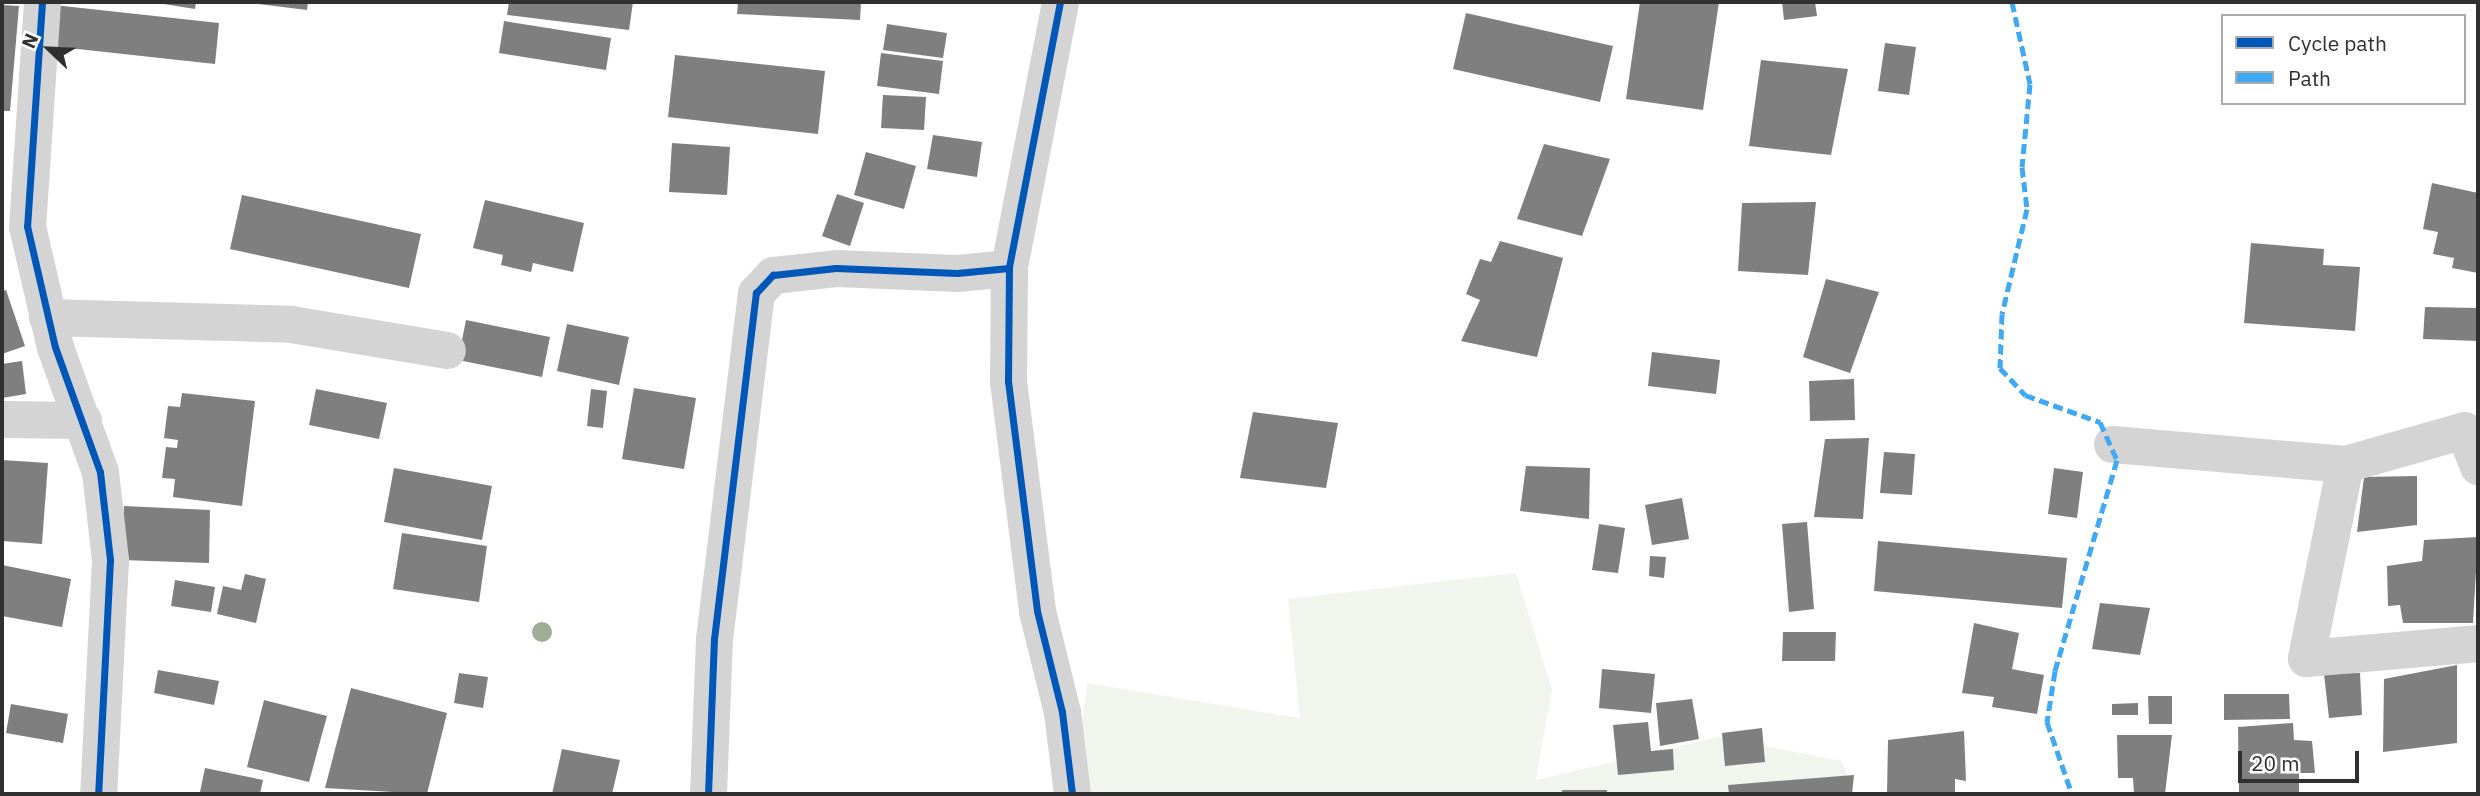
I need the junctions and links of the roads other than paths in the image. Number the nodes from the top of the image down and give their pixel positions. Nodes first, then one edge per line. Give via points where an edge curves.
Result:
1 (42, 2) edge
2 (1060, 2) edge
3 (1009, 268) junction
4 (47, 317) junction
5 (447, 350) dead end
6 (2, 419) edge
7 (83, 420) junction
8 (2112, 444) dead end
9 (2345, 464) junction
10 (2478, 466) edge
11 (2478, 643) edge
12 (98, 794) edge
13 (708, 794) edge
14 (1072, 794) edge

1 - 4 street via 27,226
2 - 3 street
3 - 13 street via 957,273 836,268 774,275 756,293 714,639
3 - 14 street via 1009,381 1018,463 1037,611 1062,712
4 - 5 street via 291,324
4 - 7 street
6 - 7 street
7 - 12 street via 100,472 110,560
8 - 9 street
9 - 10 street via 2464,430
9 - 11 street via 2306,658

